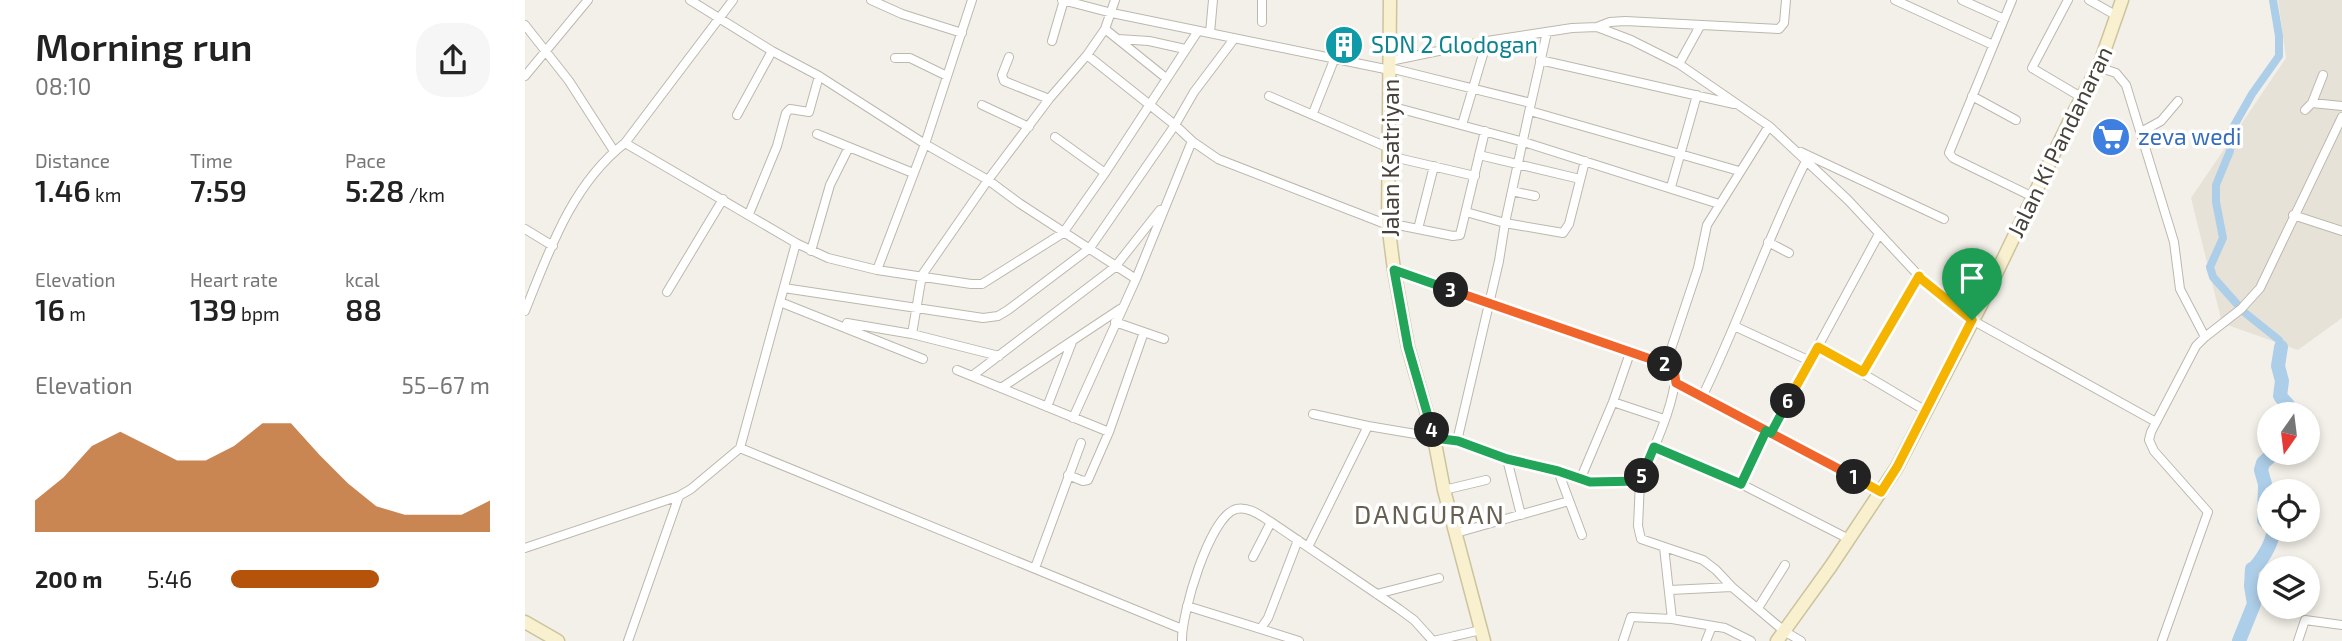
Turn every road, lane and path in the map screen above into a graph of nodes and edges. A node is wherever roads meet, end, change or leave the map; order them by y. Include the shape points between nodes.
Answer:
1 (588, 0) edge
2 (690, 0) edge
3 (733, 0) edge
4 (871, 0) edge
5 (972, 0) edge
6 (1063, 0) edge
7 (1115, 0) edge
8 (1213, 0) edge
9 (1262, 0) edge
10 (1390, 0) edge
11 (1786, 0) edge
12 (1895, 0) edge
13 (1962, 0) edge
14 (2012, 0) edge
15 (2068, 0) edge
16 (2089, 0) edge
17 (2122, 0) edge
18 (1112, 13) junction
19 (2117, 16) junction
20 (720, 19) junction
21 (2004, 19) junction
22 (1262, 22) dead end
23 (525, 25) edge
24 (1700, 26) junction
25 (1597, 27) junction
26 (1105, 29) junction
27 (1198, 31) junction
28 (1547, 32) junction
29 (962, 33) junction
30 (1210, 33) junction
31 (1118, 39) junction
32 (1234, 39) junction
33 (1052, 41) dead end
34 (1487, 41) junction
35 (1993, 45) junction
36 (1185, 49) junction
37 (772, 51) junction
38 (546, 52) junction
39 (1087, 55) junction
40 (1009, 57) dead end
41 (895, 58) dead end
42 (1334, 60) junction
43 (1541, 60) junction
44 (1679, 64) junction
45 (1390, 66) junction
46 (2098, 67) junction
47 (2323, 75) dead end
48 (525, 76) edge
49 (819, 76) junction
50 (947, 76) junction
51 (1166, 78) junction
52 (1473, 88) junction
53 (1697, 95) junction
54 (1269, 96) dead end
55 (1972, 96) junction
56 (2081, 97) junction
57 (1049, 99) junction
58 (2178, 101) dead end
59 (982, 105) dead end
60 (1150, 105) junction
61 (1736, 105) junction
62 (1390, 106) junction
63 (2342, 106) edge
64 (1531, 107) junction
65 (1314, 113) junction
66 (737, 115) dead end
67 (2342, 117) edge
68 (2016, 120) dead end
69 (1175, 125) junction
70 (1462, 125) junction
71 (1769, 126) junction
72 (1029, 127) junction
73 (1485, 131) junction
74 (2141, 132) junction
75 (817, 134) dead end
76 (1055, 137) dead end
77 (1192, 141) junction
78 (1524, 142) junction
79 (625, 143) junction
80 (925, 144) junction
81 (849, 147) junction
82 (1793, 148) junction
83 (614, 151) junction
84 (1389, 152) junction
85 (1682, 154) junction
86 (1479, 155) junction
87 (1585, 161) junction
88 (1806, 161) junction
89 (1518, 163) junction
90 (1434, 166) junction
91 (1739, 171) junction
92 (913, 173) junction
93 (1105, 173) junction
94 (1475, 176) junction
95 (1580, 179) junction
96 (988, 180) junction
97 (1671, 187) junction
98 (1512, 191) junction
99 (1535, 196) dead end
100 (2033, 197) junction
101 (723, 199) junction
102 (1165, 204) junction
103 (1719, 204) junction
104 (1466, 212) junction
105 (749, 214) junction
106 (2293, 215) junction
107 (1944, 219) dead end
108 (1505, 223) junction
109 (1388, 224) junction
110 (525, 229) edge
111 (1418, 229) junction
112 (2342, 231) edge
113 (1063, 233) junction
114 (1879, 234) junction
115 (1768, 242) junction
116 (796, 243) junction
117 (553, 246) junction
118 (1090, 248) junction
119 (811, 251) junction
120 (1789, 253) dead end
121 (1115, 267) junction
122 (877, 270) junction
123 (1394, 270) junction
124 (922, 275) junction
125 (1919, 276) junction
126 (1136, 279) junction
127 (784, 288) junction
128 (667, 292) dead end
129 (780, 302) junction
130 (1490, 303) junction
131 (1122, 308) junction
132 (917, 309) junction
133 (525, 311) edge
134 (1972, 320) junction
135 (1115, 322) junction
136 (847, 323) dead end
137 (1734, 326) junction
138 (1144, 332) junction
139 (912, 334) junction
140 (2205, 337) junction
141 (1164, 339) dead end
142 (1072, 342) junction
143 (1818, 347) junction
144 (1630, 353) junction
145 (999, 356) junction
146 (923, 359) dead end
147 (1810, 361) junction
148 (1666, 364) junction
149 (957, 370) dead end
150 (1863, 372) junction
151 (972, 376) junction
152 (1676, 383) junction
153 (1001, 388) junction
154 (1702, 397) junction
155 (1613, 402) junction
156 (1048, 407) junction
157 (1926, 411) junction
158 (1313, 414) dead end
159 (1073, 418) junction
160 (1664, 419) junction
161 (2155, 422) junction
162 (1368, 426) junction
163 (1109, 432) junction
164 (1768, 432) junction
165 (1434, 438) junction
166 (1458, 441) junction
167 (1081, 443) dead end
168 (1654, 447) junction
169 (740, 448) junction
170 (1507, 459) junction
171 (1558, 471) junction
172 (1068, 475) junction
173 (1486, 480) dead end
174 (1580, 480) junction
175 (1640, 481) junction
176 (1741, 484) junction
177 (1444, 489) junction
178 (1881, 492) junction
179 (679, 496) junction
180 (1569, 501) junction
181 (1521, 515) junction
182 (1271, 522) junction
183 (1456, 533) junction
184 (1582, 535) dead end
185 (1849, 539) junction
186 (1298, 540) junction
187 (1308, 547) junction
188 (1664, 547) junction
189 (525, 548) edge
190 (1253, 557) dead end
191 (1785, 565) dead end
192 (1035, 568) junction
193 (1439, 578) dead end
194 (1732, 587) junction
195 (1670, 590) junction
196 (1377, 594) junction
197 (1187, 606) junction
198 (1758, 608) junction
199 (1672, 619) junction
200 (525, 622) edge
201 (2342, 625) edge
202 (1713, 626) junction
203 (1261, 628) junction
204 (1182, 629) junction
205 (1483, 636) edge
206 (1780, 636) edge
207 (1294, 640) edge
208 (558, 641) edge
209 (628, 641) edge
210 (1182, 641) edge
211 (1433, 641) edge
212 (1623, 641) edge
213 (1706, 641) edge
214 (1751, 641) edge
215 (1801, 641) edge
216 (2162, 641) edge
217 (2298, 641) edge

1 - 38 street
2 - 20 street
3 - 20 street
4 - 29 street
5 - 29 street
6 - 18 street
6 - 33 street
7 - 18 street
8 - 30 street
9 - 22 street
10 - 45 main road, Jalan Ksatriyan
11 - 24 street via 1781,29
12 - 35 street
13 - 21 street
14 - 21 street
15 - 56 street via 2032,68
16 - 19 street
17 - 19 main road, Jalan Ki Pandanaran
18 - 26 street
18 - 27 street
19 - 46 main road, Jalan Ki Pandanaran
20 - 37 street
20 - 79 street
21 - 35 street
23 - 38 street
24 - 25 street via 1613,22
24 - 44 street
25 - 28 street
25 - 44 street
26 - 31 street
26 - 39 street
27 - 30 street
27 - 36 street
28 - 34 street
28 - 43 street
29 - 50 street
30 - 32 street
31 - 36 street
31 - 51 street
32 - 42 street
32 - 69 street
34 - 45 street
34 - 52 street
35 - 55 street
36 - 51 street
37 - 49 street
37 - 66 street
38 - 48 street
38 - 83 street
39 - 57 street
39 - 60 street
40 - 57 street via 1004,81
41 - 50 street via 910,58
42 - 45 street
42 - 65 street
43 - 53 street
43 - 64 street
44 - 61 street
45 - 52 street
45 - 62 main road, Jalan Ksatriyan
46 - 56 main road, Jalan Ki Pandanaran
46 - 74 street via 2124,81
47 - 63 street via 2308,106
49 - 80 street
49 - 105 street via 809,112 790,109 786,113
50 - 80 street
51 - 60 street
52 - 64 street
52 - 70 street
53 - 61 street
53 - 85 street
54 - 65 street
55 - 68 street
55 - 100 street via 1950,156
56 - 100 main road, Jalan Ki Pandanaran
57 - 72 street
58 - 74 street via 2161,121
59 - 72 street
60 - 69 street
60 - 93 street
61 - 71 street
62 - 70 street
62 - 84 main road, Jalan Ksatriyan
64 - 78 street
64 - 85 street
65 - 84 street
67 - 106 street
69 - 77 street
69 - 118 street
70 - 73 street
71 - 82 street
71 - 91 street
72 - 96 street
73 - 78 street
73 - 86 street
74 - 140 street via 2174,242 2180,289
75 - 81 street
76 - 93 street
77 - 102 street
77 - 109 street via 1226,163
78 - 87 street
78 - 89 street
79 - 83 street
79 - 101 street
80 - 92 street
80 - 96 street
81 - 92 street
81 - 119 street via 830,185
82 - 88 street
82 - 107 street
83 - 117 street via 571,206
84 - 90 street
84 - 109 main road, Jalan Ksatriyan
85 - 91 street
85 - 97 street
86 - 89 street
86 - 94 street
87 - 95 street
87 - 97 street
88 - 114 street
88 - 115 street
89 - 95 street
89 - 98 street
90 - 94 street
90 - 111 street
91 - 103 street
92 - 122 street
93 - 113 street
94 - 104 street
95 - 108 street via 1565,232
96 - 113 street
96 - 124 street
97 - 103 street
98 - 99 street
98 - 108 street
100 - 134 main road, Jalan Ki Pandanaran
101 - 105 street
101 - 128 street
102 - 121 street
102 - 126 street
103 - 148 street via 1705,229 1698,268
104 - 108 street
104 - 111 street via 1459,236
105 - 116 street
106 - 112 street
106 - 140 street via 2260,288
108 - 130 street
109 - 111 street
109 - 123 main road, Jalan Ksatriyan
110 - 117 street
113 - 118 street
113 - 124 street via 982,284
114 - 125 street
114 - 143 street
115 - 120 street
115 - 137 street
116 - 119 street
116 - 127 street
117 - 133 street
118 - 121 street
118 - 132 street via 998,316
119 - 122 street
121 - 126 street
121 - 145 street
122 - 124 street
123 - 130 street
123 - 165 main road, Jalan Ksatriyan via 1408,347
124 - 132 street
125 - 134 street
125 - 150 street
126 - 131 street
127 - 129 street
127 - 132 street
129 - 146 street
129 - 169 street
130 - 144 street
130 - 166 street
131 - 135 street
131 - 142 street
132 - 139 street
134 - 157 main road, Jalan Ki Pandanaran
134 - 161 street
135 - 138 street
135 - 159 street
136 - 139 street
137 - 147 street
137 - 154 street
138 - 141 street
138 - 163 street
139 - 145 street
140 - 161 street
142 - 153 street
142 - 156 street
143 - 147 street
143 - 150 street
144 - 148 street
144 - 155 street
145 - 151 street
147 - 164 street
148 - 152 street via 1674,369
149 - 151 street
150 - 157 street
151 - 153 street
152 - 154 street
152 - 160 street
153 - 156 street
154 - 164 street
155 - 160 street
155 - 174 street
156 - 159 street
157 - 178 main road, Jalan Ki Pandanaran
158 - 162 street
159 - 163 street
160 - 168 street
161 - 216 street via 2149,438 2154,451 2208,512
162 - 165 street
162 - 187 street
163 - 172 street via 1088,480
164 - 176 street
164 - 178 street
165 - 166 street
165 - 177 main road, Jalan Ksatriyan
166 - 170 street
167 - 172 street
168 - 175 street
168 - 176 street
169 - 179 street
169 - 192 street
170 - 171 street
170 - 181 street
171 - 174 street
171 - 180 street
172 - 192 street
173 - 177 street
174 - 175 street
175 - 188 street via 1639,534 1643,541
176 - 185 street
177 - 183 main road, Jalan Ksatriyan
178 - 185 main road, Jalan Ki Pandanaran
179 - 189 street
179 - 209 street
180 - 181 street
180 - 184 street
181 - 183 street
182 - 186 street
182 - 190 street
182 - 197 street via 1245,509 1228,514 1211,537
183 - 205 main road, Jalan Ksatriyan
185 - 206 main road, Jalan Ki Pandanaran
186 - 187 street
186 - 203 street
187 - 196 street
188 - 194 street via 1703,560
188 - 195 street
191 - 198 street
192 - 204 street
193 - 196 street
194 - 195 street
194 - 198 street
195 - 199 street
196 - 211 street via 1414,620
197 - 203 street
197 - 204 street
198 - 206 street
199 - 202 street
199 - 212 street via 1631,617
200 - 208 main road
201 - 217 street via 2305,620
202 - 213 street
202 - 214 street
203 - 207 street
204 - 210 street
205 - 211 street
206 - 215 street

